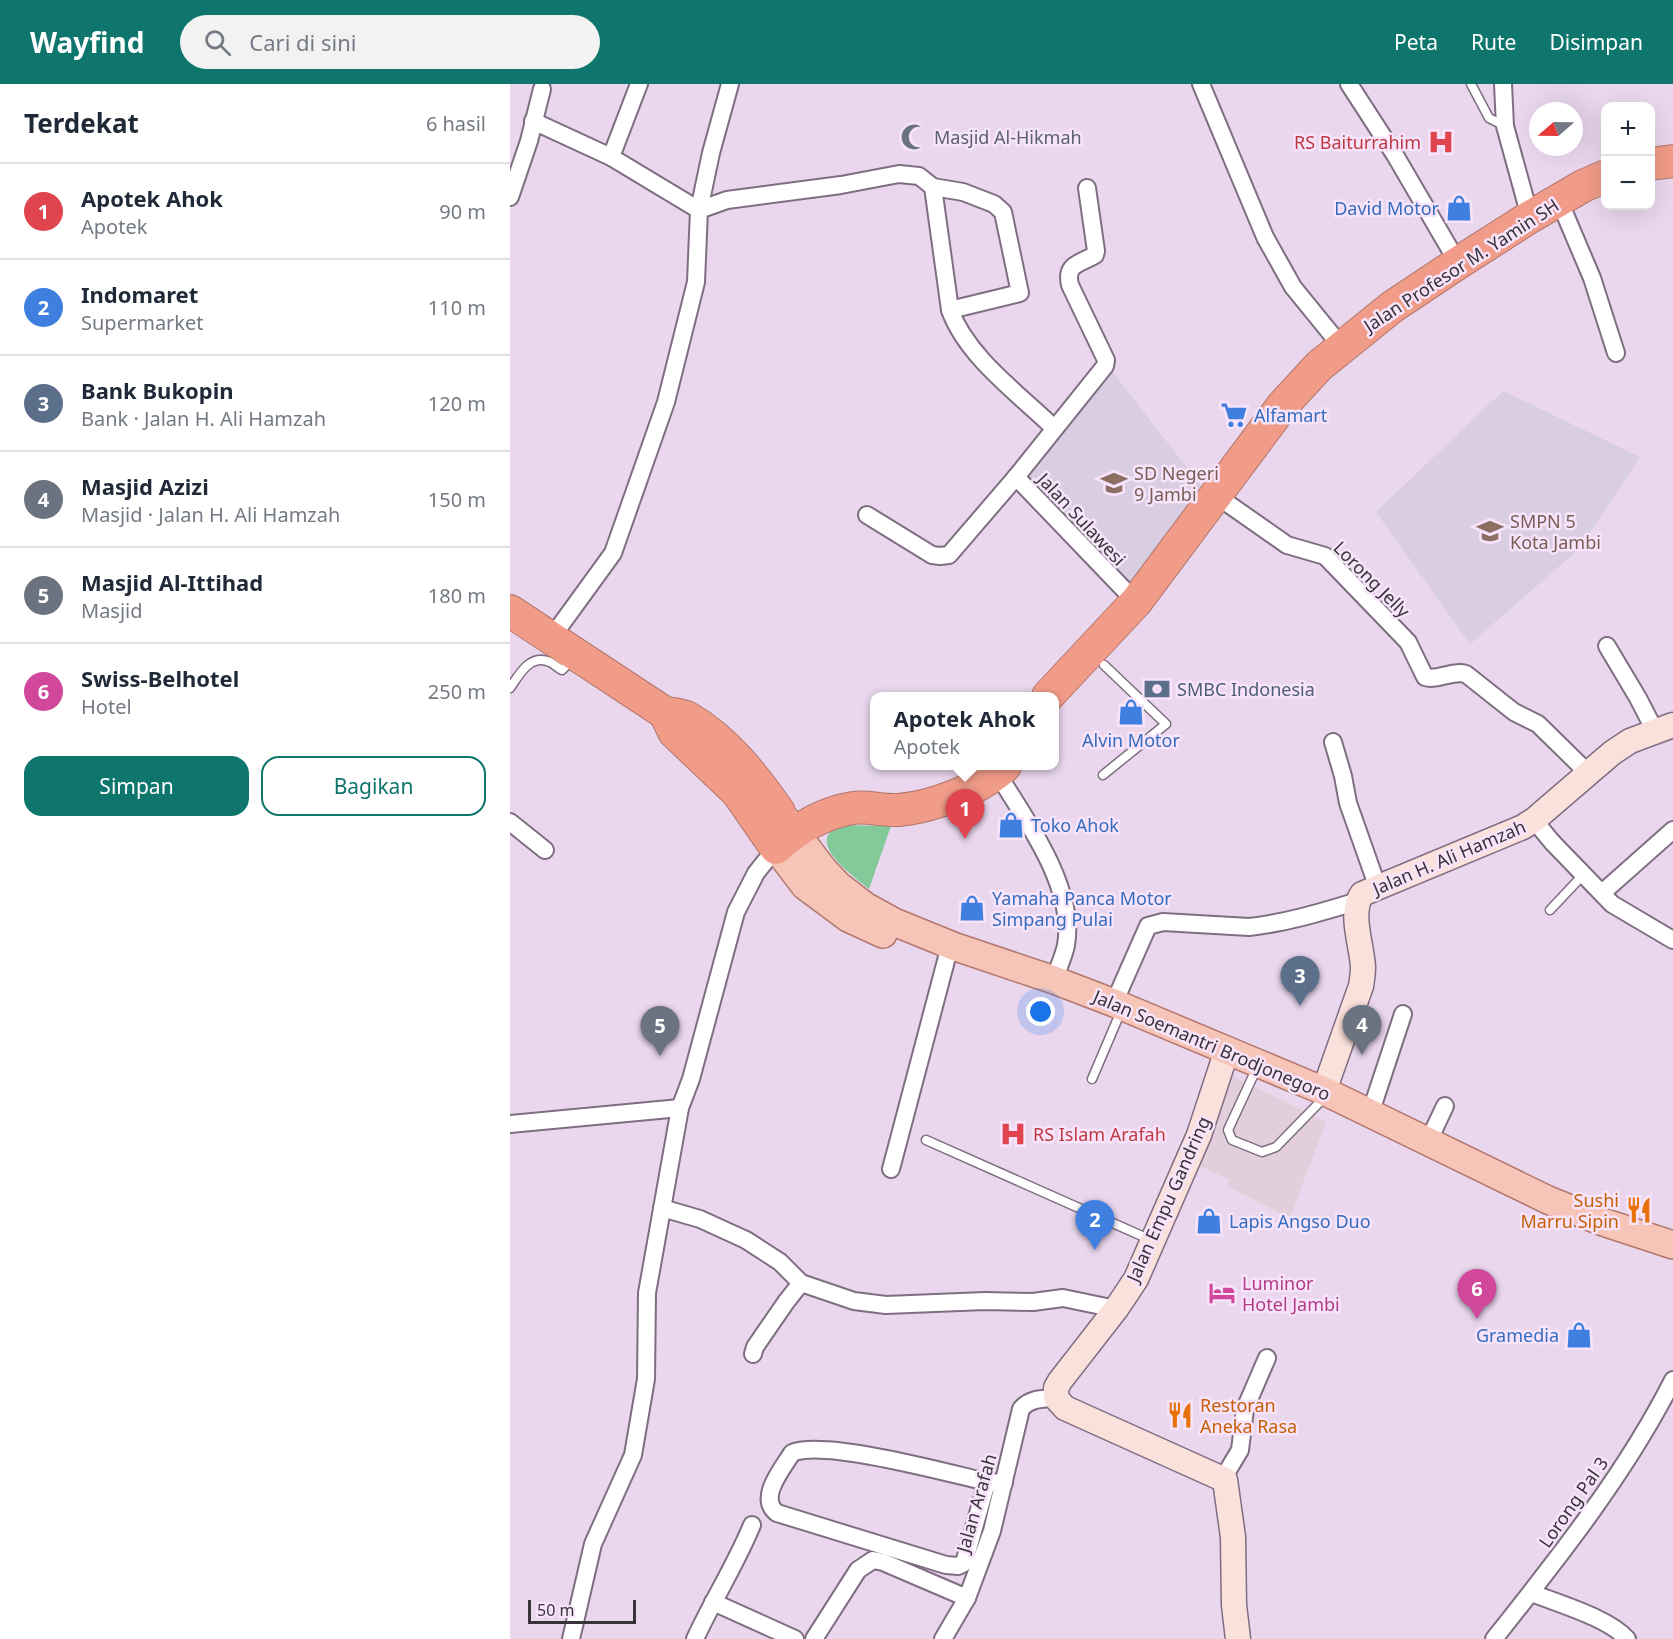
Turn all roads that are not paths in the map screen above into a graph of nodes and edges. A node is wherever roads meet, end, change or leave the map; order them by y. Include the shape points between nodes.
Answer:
1 (639, 84) edge
2 (730, 84) edge
3 (1201, 84) edge
4 (1349, 84) edge
5 (1471, 84) edge
6 (1503, 84) edge
7 (542, 89) dead end
8 (533, 121) junction
9 (1505, 126) junction
10 (611, 157) junction
11 (1673, 161) edge
12 (1655, 163) edge
13 (1673, 176) edge
14 (1601, 178) edge
15 (1655, 178) edge
16 (933, 187) junction
17 (1087, 188) dead end
18 (1601, 194) edge
19 (510, 197) edge
20 (699, 210) junction
21 (1564, 212) junction
22 (1530, 217) junction
23 (1458, 263) junction
24 (950, 310) junction
25 (1616, 353) dead end
26 (1331, 363) junction
27 (1054, 428) junction
28 (1016, 477) junction
29 (1227, 504) junction
30 (867, 514) dead end
31 (1136, 602) junction
32 (510, 611) edge
33 (564, 646) junction
34 (1607, 646) dead end
35 (1104, 665) junction
36 (510, 688) edge
37 (1052, 692) edge
38 (1059, 711) edge
39 (1664, 728) edge
40 (1332, 742) dead end
41 (989, 770) edge
42 (993, 770) edge
43 (1588, 773) junction
44 (1103, 775) dead end
45 (1534, 820) junction
46 (510, 822) edge
47 (778, 830) junction
48 (1673, 830) edge
49 (545, 849) dead end
50 (1583, 875) junction
51 (1378, 888) junction
52 (1602, 893) junction
53 (1358, 901) junction
54 (1550, 910) dead end
55 (1673, 940) edge
56 (947, 957) junction
57 (1054, 980) junction
58 (1116, 1011) junction
59 (1403, 1014) dead end
60 (1226, 1057) junction
61 (1253, 1076) junction
62 (1092, 1079) dead end
63 (1321, 1097) junction
64 (1445, 1106) dead end
65 (680, 1108) junction
66 (1370, 1114) junction
67 (510, 1124) edge
68 (926, 1140) dead end
69 (1428, 1142) junction
70 (891, 1169) dead end
71 (662, 1208) junction
72 (1154, 1241) junction
73 (1673, 1245) edge
74 (1673, 1259) edge
75 (801, 1283) junction
76 (1116, 1309) junction
77 (753, 1354) dead end
78 (1267, 1358) dead end
79 (1673, 1380) edge
80 (1056, 1398) junction
81 (1225, 1480) junction
82 (987, 1482) junction
83 (1004, 1483) junction
84 (752, 1525) dead end
85 (1532, 1593) junction
86 (967, 1598) junction
87 (713, 1602) junction
88 (571, 1639) edge
89 (695, 1639) edge
90 (795, 1639) edge
91 (814, 1639) edge
92 (943, 1639) edge
93 (1238, 1639) edge
94 (1494, 1639) edge
95 (1627, 1639) edge

1 - 10 street
2 - 20 street
3 - 26 street via 1265,237
4 - 23 street
5 - 9 lane via 1489,118
6 - 9 street
7 - 8 street
8 - 10 street
8 - 19 street
9 - 22 street
10 - 20 street
11 - 12 highway
13 - 15 highway
14 - 22 highway, Jalan Profesor M. Yamin SH
16 - 20 street via 919,176 899,174 727,200
16 - 24 street
16 - 24 street via 963,192 999,206 1020,293
17 - 27 street, Jalan Sulawesi via 1096,251 1070,268 1068,275 1106,360
18 - 21 highway, Jalan Profesor M. Yamin SH
20 - 33 street via 696,282 666,402 613,553
21 - 25 street via 1592,278
21 - 26 highway, Jalan Profesor M. Yamin SH
22 - 23 highway, Jalan Profesor M. Yamin SH
23 - 26 highway, Jalan Profesor M. Yamin SH via 1392,307
24 - 27 street via 965,341
26 - 29 highway, Jalan Profesor M. Yamin SH via 1296,417
26 - 31 highway, Jalan Profesor M. Yamin SH via 1283,405
27 - 28 street, Jalan Sulawesi
28 - 30 street via 949,555 932,555
28 - 31 street, Jalan Sulawesi
29 - 35 highway, Jalan Profesor M. Yamin SH via 1148,613
29 - 43 street, Lorong Jelly via 1287,545 1325,556 1408,642 1427,679 1458,672 1466,674 1514,712 1538,723
31 - 37 highway, Jalan Profesor M. Yamin SH
32 - 33 highway
33 - 36 lane via 562,670 551,662 535,660
33 - 47 highway via 665,713 686,717 723,745 755,777
34 - 39 street via 1638,698
35 - 38 highway, Jalan Profesor M. Yamin SH
35 - 44 lane via 1166,724
39 - 43 street, Jalan H. Ali Hamzah via 1630,741
40 - 51 street via 1348,803
41 - 47 highway via 963,791 932,803 898,810 854,808
42 - 57 street via 1046,858 1067,907 1066,946
43 - 45 street, Jalan H. Ali Hamzah
45 - 50 street
45 - 51 street, Jalan H. Ali Hamzah
46 - 49 street
47 - 56 main road, Jalan Soemantri Brodjonegoro via 805,886 848,918
47 - 57 main road, Jalan Soemantri Brodjonegoro via 839,886 894,922
47 - 65 street via 736,912
48 - 52 street
50 - 52 street
50 - 54 lane
51 - 53 street, Jalan H. Ali Hamzah via 1362,894
52 - 55 street via 1623,912
53 - 58 street via 1262,926 1163,922 1148,926
53 - 63 street, Jalan H. Ali Hamzah via 1361,986
56 - 58 main road, Jalan Soemantri Brodjonegoro
56 - 70 street
57 - 58 main road, Jalan Soemantri Brodjonegoro
58 - 60 main road, Jalan Soemantri Brodjonegoro
58 - 62 lane
59 - 66 street
60 - 61 main road, Jalan Soemantri Brodjonegoro
60 - 63 main road, Jalan Soemantri Brodjonegoro
60 - 72 street, Jalan Empu Gandring via 1199,1135
61 - 63 main road, Jalan Soemantri Brodjonegoro
61 - 63 lane via 1228,1130 1232,1140 1262,1152 1276,1147
63 - 66 main road, Jalan Soemantri Brodjonegoro
63 - 74 main road via 1474,1180
64 - 69 street
65 - 67 street
65 - 71 street
66 - 69 main road, Jalan Soemantri Brodjonegoro
68 - 72 lane
69 - 73 main road, Jalan Soemantri Brodjonegoro via 1548,1200
71 - 75 street via 700,1219 746,1240 780,1262
71 - 88 street via 646,1293 646,1379 633,1455 593,1544
72 - 76 street, Jalan Empu Gandring
75 - 76 street via 854,1301 886,1305 1062,1298
75 - 77 street
76 - 80 street, Jalan Empu Gandring via 1060,1381
78 - 81 street via 1245,1408 1240,1450
79 - 85 street, Lorong Pal 3 via 1620,1470
80 - 81 street via 1065,1408
80 - 83 street, Jalan Arafah via 1033,1400 1021,1409
81 - 93 street via 1233,1538
82 - 82 street via 847,1452 804,1449 792,1453 770,1490 770,1506 777,1513 958,1566 964,1563
82 - 83 street
83 - 86 street, Jalan Arafah via 992,1531
84 - 87 street
85 - 94 street, Lorong Pal 3
85 - 95 street via 1608,1624
86 - 91 street via 873,1560 858,1570
86 - 92 street, Jalan Arafah
87 - 89 street
87 - 90 street

